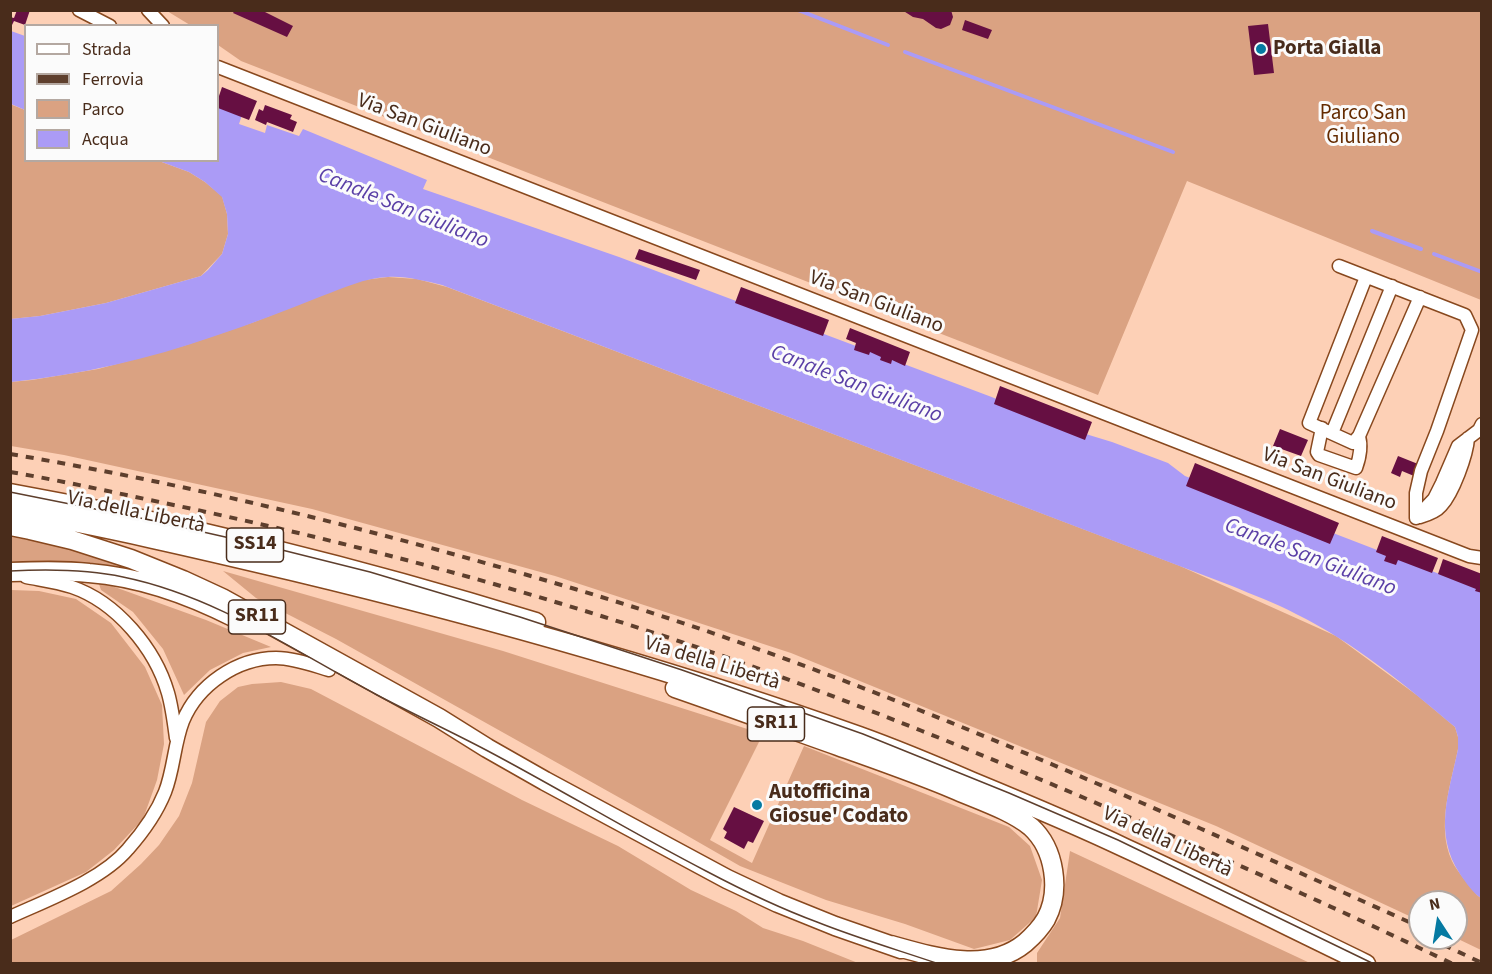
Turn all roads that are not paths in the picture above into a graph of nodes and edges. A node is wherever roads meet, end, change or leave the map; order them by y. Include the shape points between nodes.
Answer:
1 (79, 10) edge
2 (148, 10) edge
3 (106, 24) edge
4 (161, 24) edge
5 (219, 62) edge
6 (219, 67) edge
7 (258, 82) junction
8 (1339, 266) dead end
9 (1366, 277) junction
10 (1392, 286) junction
11 (1420, 297) junction
12 (1482, 423) edge
13 (1327, 431) junction
14 (1359, 436) junction
15 (10, 493) edge
16 (10, 510) edge
17 (10, 526) edge
18 (1477, 558) edge
19 (252, 561) junction
20 (10, 573) edge
21 (329, 670) junction
22 (784, 709) junction
23 (177, 745) junction
24 (487, 748) junction
25 (10, 917) edge
26 (891, 945) junction
27 (945, 963) edge
28 (1365, 963) edge

1 - 3 street
2 - 4 street
5 - 7 street, Via San Giuliano
6 - 7 street, Via San Giuliano
7 - 18 street, Via San Giuliano
8 - 9 street
9 - 10 street
9 - 13 street via 1309,423
10 - 11 street
10 - 13 street
11 - 12 street via 1465,315 1472,330 1421,471 1416,518 1441,507 1454,484 1468,438
11 - 14 street
13 - 14 street via 1353,443
13 - 14 street via 1319,455 1356,468 1360,458
15 - 22 highway, SS14 via 226,537 392,579 682,670
16 - 19 highway, Via della Libertà / SR11
17 - 24 highway, Via della Libertà / SR11 via 131,559 222,598
19 - 22 highway, Via della Libertà / SR11 via 494,623
19 - 26 highway, SR11 via 570,652 647,678 928,778 1007,812 1039,837 1054,873 1053,898 1046,920 1018,950 994,960 970,963
20 - 21 highway via 92,573 166,590 225,613
20 - 23 street via 71,587 91,596 130,627 147,646 168,692
21 - 23 street via 276,658 237,665 210,684 190,707
21 - 24 highway
22 - 28 highway, Via della Libertà / SR11 via 1123,846
23 - 25 street via 165,791 148,823 126,851 91,878
24 - 26 highway, Via della Libertà / SR11 via 727,879 777,903
26 - 27 highway, Via della Libertà / SR11

